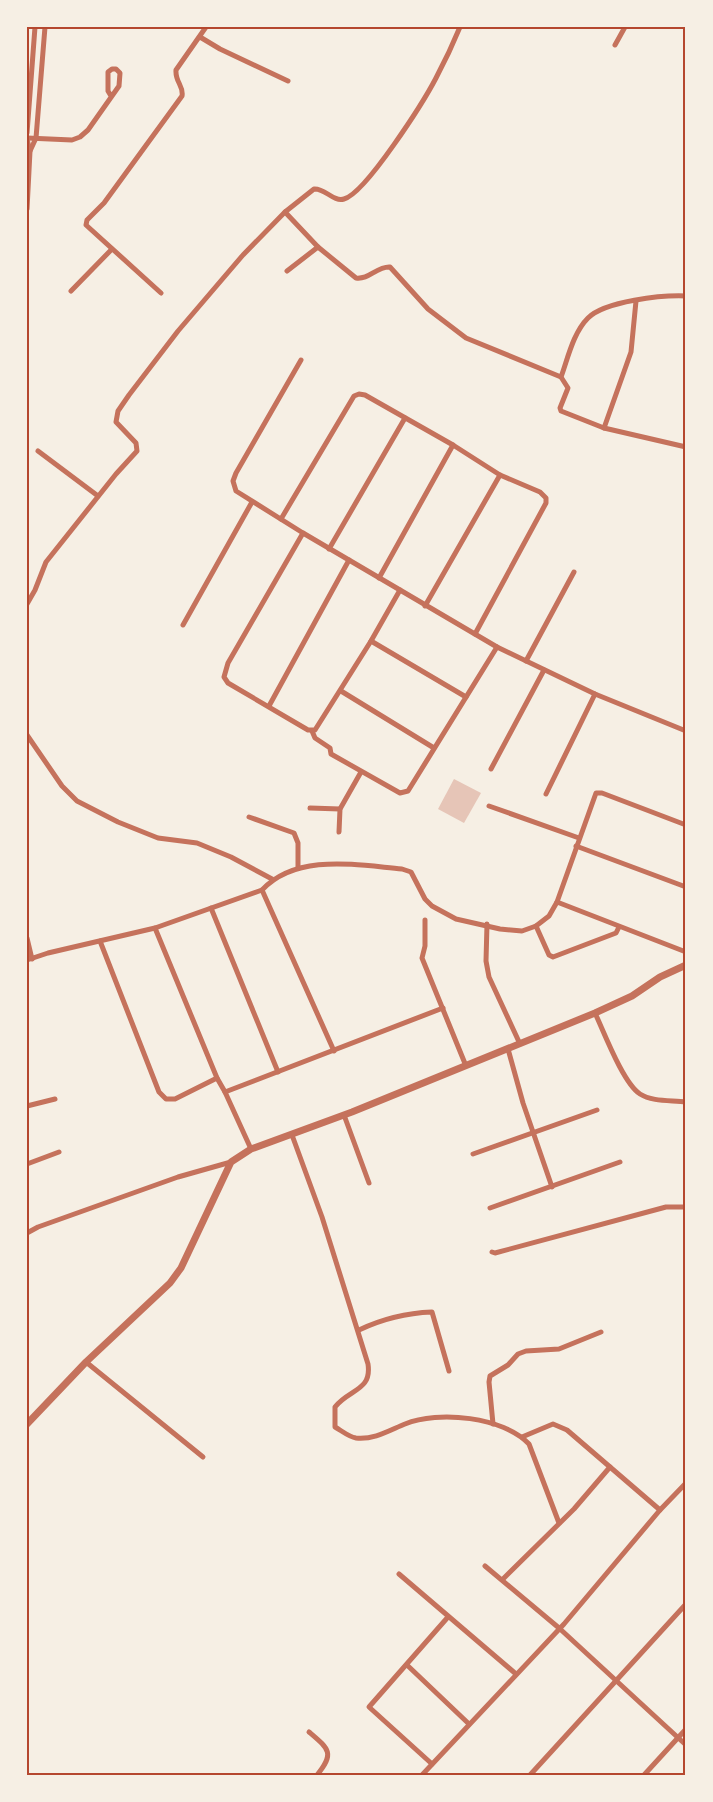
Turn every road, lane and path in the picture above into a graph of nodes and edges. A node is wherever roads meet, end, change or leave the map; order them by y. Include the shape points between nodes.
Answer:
1 (35, 27) edge
2 (45, 27) edge
3 (206, 27) edge
4 (460, 27) edge
5 (625, 27) edge
6 (200, 37) junction
7 (615, 45) dead end
8 (288, 81) dead end
9 (111, 96) junction
10 (27, 133) edge
11 (36, 138) junction
12 (27, 139) edge
13 (30, 151) junction
14 (27, 195) edge
15 (27, 209) edge
16 (285, 212) junction
17 (318, 248) junction
18 (112, 249) junction
19 (287, 271) dead end
20 (71, 291) dead end
21 (161, 292) dead end
22 (686, 296) edge
23 (636, 301) junction
24 (301, 360) dead end
25 (561, 377) junction
26 (405, 418) junction
27 (604, 428) junction
28 (453, 445) junction
29 (686, 447) edge
30 (38, 451) dead end
31 (500, 475) junction
32 (98, 496) junction
33 (252, 502) junction
34 (281, 519) junction
35 (303, 533) junction
36 (329, 549) junction
37 (350, 560) junction
38 (574, 572) dead end
39 (379, 578) junction
40 (400, 590) junction
41 (27, 604) edge
42 (425, 606) junction
43 (183, 625) dead end
44 (475, 634) junction
45 (371, 641) junction
46 (497, 647) junction
47 (526, 661) junction
48 (543, 670) junction
49 (341, 691) junction
50 (595, 694) junction
51 (466, 697) junction
52 (269, 706) junction
53 (312, 731) junction
54 (686, 731) edge
55 (27, 735) edge
56 (434, 748) junction
57 (491, 769) dead end
58 (361, 772) junction
59 (546, 794) dead end
60 (489, 806) dead end
61 (310, 808) dead end
62 (340, 809) junction
63 (249, 817) dead end
64 (686, 825) edge
65 (339, 832) dead end
66 (579, 838) junction
67 (576, 846) junction
68 (298, 868) junction
69 (272, 879) junction
70 (686, 887) edge
71 (262, 890) junction
72 (557, 903) junction
73 (211, 909) junction
74 (425, 920) dead end
75 (487, 924) junction
76 (536, 926) junction
77 (620, 927) junction
78 (155, 928) junction
79 (27, 938) edge
80 (100, 941) junction
81 (686, 952) edge
82 (30, 960) edge
83 (686, 966) edge
84 (443, 1008) junction
85 (595, 1013) junction
86 (520, 1044) junction
87 (508, 1049) junction
88 (334, 1050) junction
89 (466, 1066) junction
90 (278, 1072) junction
91 (217, 1078) junction
92 (225, 1092) junction
93 (55, 1099) dead end
94 (686, 1102) edge
95 (27, 1106) edge
96 (597, 1110) dead end
97 (344, 1115) junction
98 (533, 1132) junction
99 (292, 1135) junction
100 (250, 1149) junction
101 (59, 1152) dead end
102 (473, 1154) dead end
103 (231, 1162) junction
104 (620, 1162) dead end
105 (27, 1164) edge
106 (369, 1183) dead end
107 (552, 1187) junction
108 (686, 1207) edge
109 (490, 1209) dead end
110 (27, 1233) edge
111 (492, 1252) dead end
112 (359, 1330) junction
113 (601, 1332) dead end
114 (86, 1362) junction
115 (449, 1371) dead end
116 (27, 1424) edge
117 (493, 1424) junction
118 (522, 1437) junction
119 (203, 1457) dead end
120 (610, 1467) junction
121 (686, 1483) edge
122 (660, 1510) junction
123 (559, 1523) junction
124 (485, 1566) dead end
125 (399, 1574) dead end
126 (503, 1579) junction
127 (686, 1604) edge
128 (448, 1617) junction
129 (560, 1629) junction
130 (407, 1665) junction
131 (516, 1674) junction
132 (616, 1682) junction
133 (469, 1724) junction
134 (686, 1729) edge
135 (309, 1732) dead end
136 (678, 1737) junction
137 (686, 1745) edge
138 (432, 1764) junction
139 (317, 1775) edge
140 (422, 1775) edge
141 (530, 1775) edge
142 (644, 1775) edge

1 - 10 street
2 - 11 street
3 - 6 street
4 - 16 street via 436,80 358,190 338,199 314,189
5 - 7 street
6 - 8 street
6 - 18 street via 176,70 182,96 104,203 87,220 88,228
9 - 9 street via 120,81 116,69 108,72
9 - 11 street via 80,137
11 - 12 street
11 - 13 street
12 - 13 street
13 - 14 street
14 - 15 street
16 - 17 street
16 - 32 street via 178,331 117,411 116,422 136,443 137,450
17 - 19 street
17 - 25 street via 359,279 390,267 428,309 466,338
18 - 20 street
18 - 21 street
22 - 23 street
23 - 25 street via 611,305 587,319 576,335
23 - 27 street via 629,359
24 - 33 street via 233,481 236,491
25 - 27 street via 568,388 561,411
26 - 28 street
26 - 34 street via 365,395 354,396
26 - 36 street
27 - 29 street
28 - 31 street
28 - 39 street
30 - 32 street
31 - 42 street
31 - 44 street via 540,492 546,503
32 - 41 street via 46,562
33 - 34 street
33 - 43 street
34 - 35 street
35 - 36 street
35 - 52 street via 225,669 228,683
36 - 37 street
37 - 39 street
37 - 52 street
38 - 47 street
39 - 40 street
40 - 42 street
40 - 45 street
42 - 44 street
44 - 46 street
45 - 49 street
45 - 51 street
46 - 47 street
46 - 51 street
47 - 48 street
48 - 50 street
48 - 57 street
49 - 53 street via 318,728
49 - 56 street
50 - 54 street
50 - 59 street
51 - 56 street
52 - 53 street
53 - 58 street via 315,738 330,748 331,754
55 - 69 street via 77,801 158,838 197,843
56 - 58 street via 408,791 400,793
58 - 62 street
60 - 66 street
61 - 62 street
62 - 65 street
63 - 68 street via 294,833
64 - 66 street via 599,793 594,796
66 - 67 street
67 - 70 street
67 - 72 street
68 - 69 street
68 - 75 street via 319,864 402,869 411,872 432,906 456,919
69 - 71 street
71 - 73 street
71 - 88 street
72 - 76 street
72 - 77 street
73 - 78 street
73 - 90 street
74 - 84 street via 422,958
75 - 76 street via 522,931
75 - 86 street via 489,977
76 - 77 street via 553,957 615,933
77 - 81 street
78 - 80 street
78 - 91 street
79 - 82 street
80 - 82 street via 48,952
80 - 91 street via 159,1092 166,1099 175,1099
83 - 85 street
84 - 88 street
84 - 89 street
85 - 86 street
85 - 94 street via 634,1089 649,1098
86 - 87 street
87 - 89 street
87 - 98 street
88 - 90 street
89 - 97 street
90 - 92 street
91 - 92 street
92 - 100 street
93 - 95 street
96 - 98 street
97 - 99 street
97 - 106 street
98 - 102 street
98 - 107 street
99 - 100 street
99 - 112 street
100 - 103 street
101 - 105 street
103 - 110 street via 178,1177
103 - 114 street via 182,1268
104 - 107 street
107 - 109 street
108 - 111 street via 666,1207
112 - 115 street via 397,1316 432,1312
112 - 117 street via 369,1377 365,1385 334,1407 335,1427 356,1438 448,1416
113 - 117 street via 559,1349 518,1354 490,1376
114 - 116 street
114 - 119 street
117 - 118 street
118 - 120 street via 554,1424 571,1432
118 - 123 street via 529,1444
120 - 122 street
120 - 123 street
121 - 122 street
122 - 129 street
123 - 126 street
124 - 126 street
125 - 128 street
126 - 129 street
127 - 132 street
128 - 130 street
128 - 131 street
129 - 131 street
129 - 132 street
130 - 133 street
130 - 138 street via 369,1707
131 - 133 street
132 - 136 street
132 - 141 street
133 - 138 street
134 - 136 street
135 - 139 street via 328,1752
136 - 137 street
136 - 142 street
138 - 140 street

